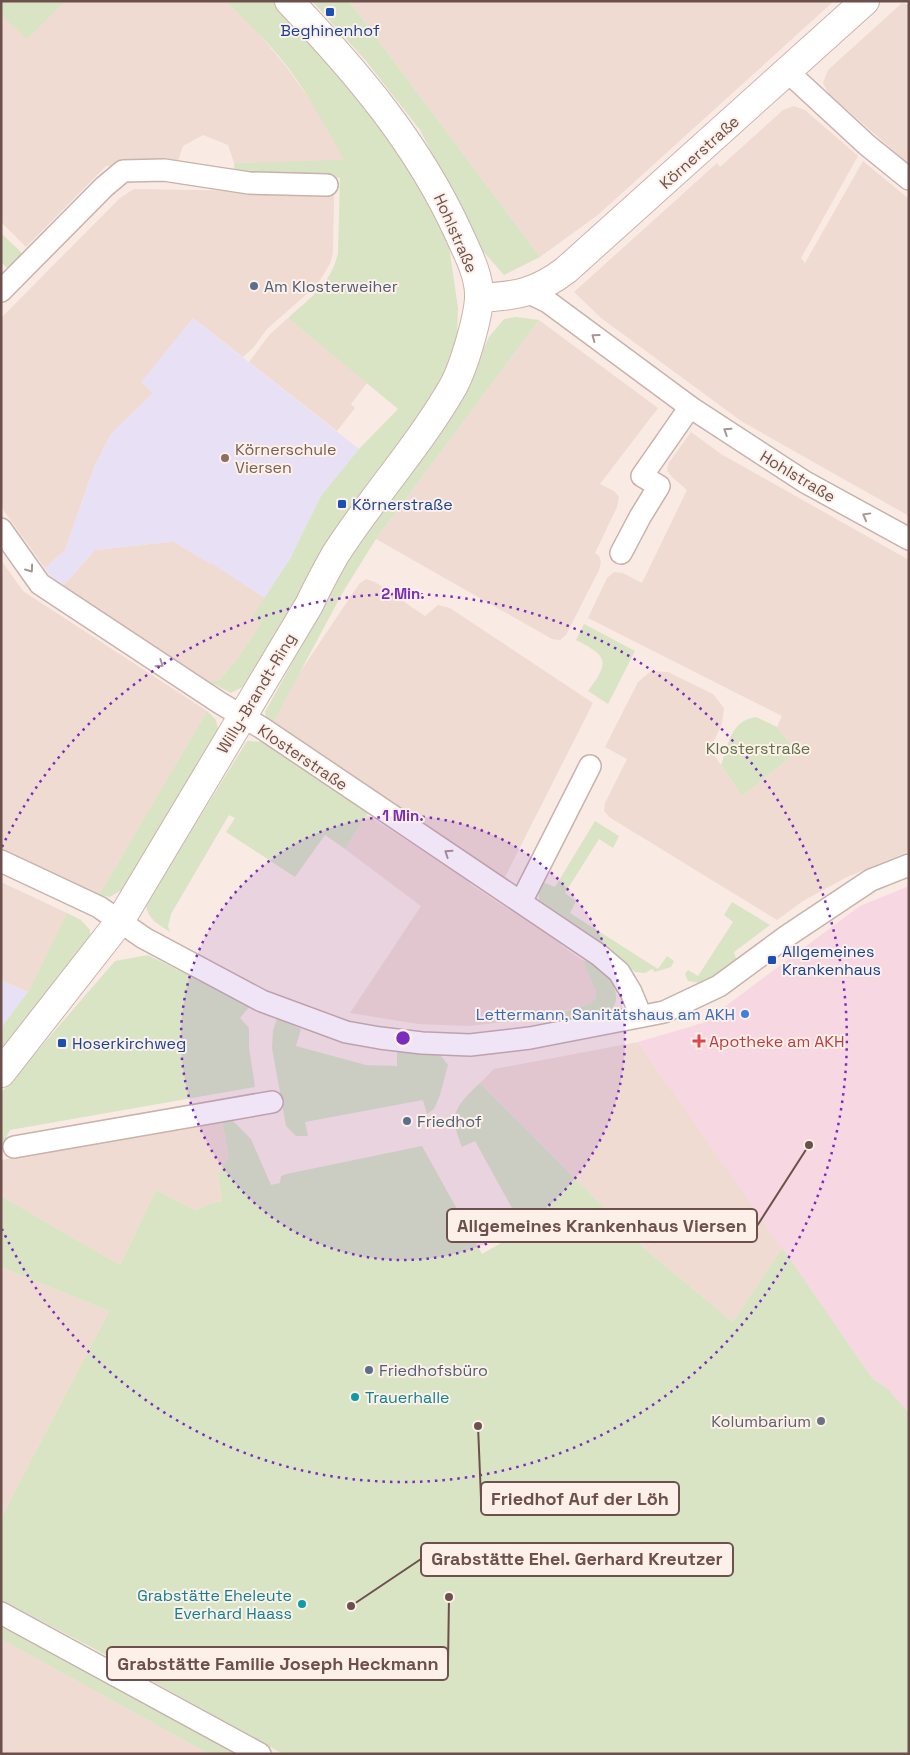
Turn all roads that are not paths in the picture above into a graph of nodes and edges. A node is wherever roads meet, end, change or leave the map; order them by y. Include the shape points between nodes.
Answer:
1 (289, 1) edge
2 (865, 1) edge
3 (788, 72) junction
4 (909, 179) edge
5 (327, 186) dead end
6 (1, 291) edge
7 (527, 292) junction
8 (479, 298) junction
9 (690, 407) junction
10 (1, 529) edge
11 (909, 540) edge
12 (621, 553) dead end
13 (242, 716) junction
14 (590, 766) dead end
15 (1, 861) edge
16 (909, 865) edge
17 (521, 902) junction
18 (120, 921) junction
19 (641, 1016) junction
20 (1, 1073) edge
21 (272, 1102) dead end
22 (14, 1147) dead end
23 (1, 1613) edge
24 (260, 1754) edge

1 - 8 main road, Hohlstraße via 361,80 427,171 474,267
2 - 3 main road, Körnerstraße
3 - 4 street
3 - 7 main road, Körnerstraße via 566,270 549,283
5 - 6 street via 249,183 164,170 123,171
7 - 8 main road
9 -> 7 street, Hohlstraße via 548,302
8 - 13 main road, Willy-Brandt-Ring via 464,361 454,384 335,556
11 -> 9 street, Hohlstraße via 805,482
9 - 12 street via 642,476 660,486
10 -> 13 street, Klosterstraße via 40,584
17 -> 13 street, Klosterstraße
13 - 18 main road, Willy-Brandt-Ring
14 - 17 street
15 - 18 street via 99,907
16 - 19 street via 871,880 719,986 664,1012
17 - 19 street, Klosterstraße via 619,972
18 - 19 street via 144,938 262,1001 346,1032 413,1042 470,1045 530,1038
18 - 20 main road, Willy-Brandt-Ring
21 - 22 street
23 - 24 street

